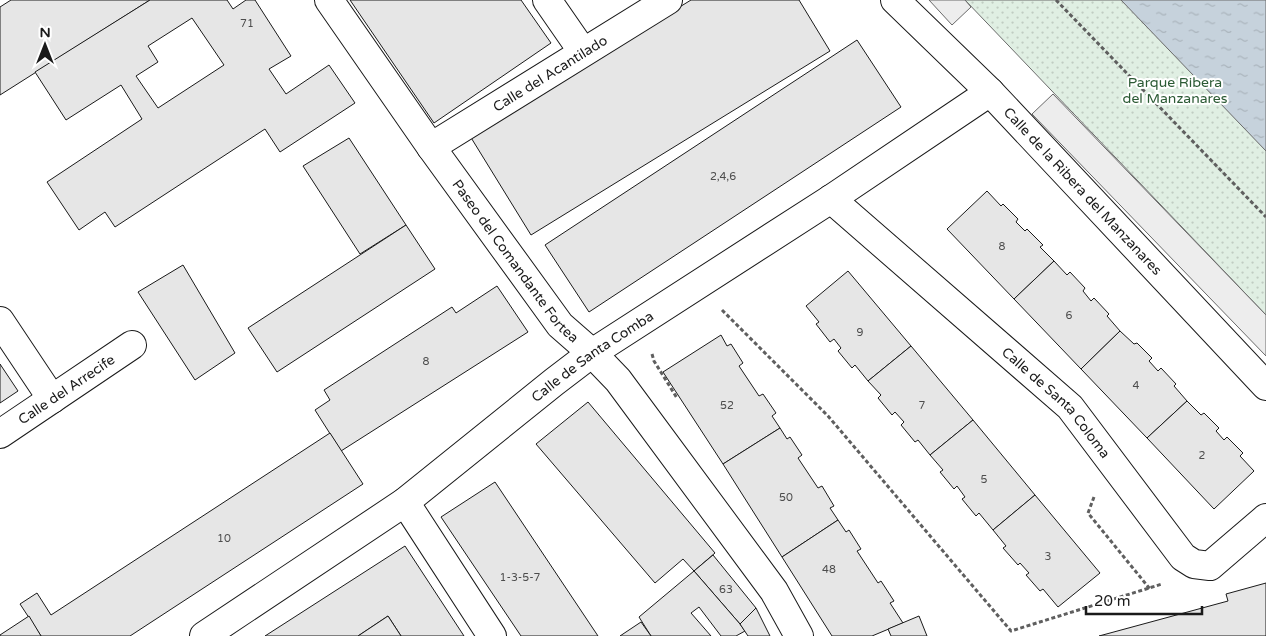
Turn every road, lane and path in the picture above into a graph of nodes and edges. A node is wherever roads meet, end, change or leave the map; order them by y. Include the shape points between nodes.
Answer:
1 (329, 0) edge
2 (547, 0) edge
3 (668, 0) edge
4 (895, 0) edge
5 (1056, 0) edge
6 (583, 52) junction
7 (990, 92) junction
8 (431, 147) junction
9 (831, 200) junction
10 (1266, 217) edge
11 (716, 304) dead end
12 (0, 321) edge
13 (132, 345) dead end
14 (652, 352) dead end
15 (592, 353) junction
16 (1266, 386) edge
17 (52, 399) junction
18 (680, 402) dead end
19 (0, 434) edge
20 (1097, 490) dead end
21 (405, 502) junction
22 (1266, 518) edge
23 (1210, 566) junction
24 (1150, 589) junction
25 (204, 636) edge
26 (492, 636) edge
27 (799, 636) edge

1 - 8 street, Paseo del Comandante Fortea
2 - 6 street
3 - 6 street, Calle del Acantilado
4 - 7 street, Calle de la Ribera del Manzanares
5 - 10 path
6 - 8 street, Calle del Acantilado
7 - 9 street, Calle de Santa Comba
7 - 16 street, Calle de la Ribera del Manzanares
8 - 15 street, Paseo del Comandante Fortea via 560,325
9 - 15 street, Calle de Santa Comba
9 - 23 street, Calle de Santa Coloma via 1070,407 1183,557 1194,564
11 - 24 path via 828,416 1011,631
12 - 17 street
13 - 17 street, Calle del Arrecife
14 - 18 path via 654,361
15 - 21 street, Calle de Santa Comba
15 - 27 street, Paseo del Comandante Fortea via 618,380 774,591
17 - 19 street, Calle del Arrecife
20 - 24 path via 1088,513
21 - 25 street, Calle de Santa Comba
21 - 26 street
22 - 23 street
23 - 24 path

